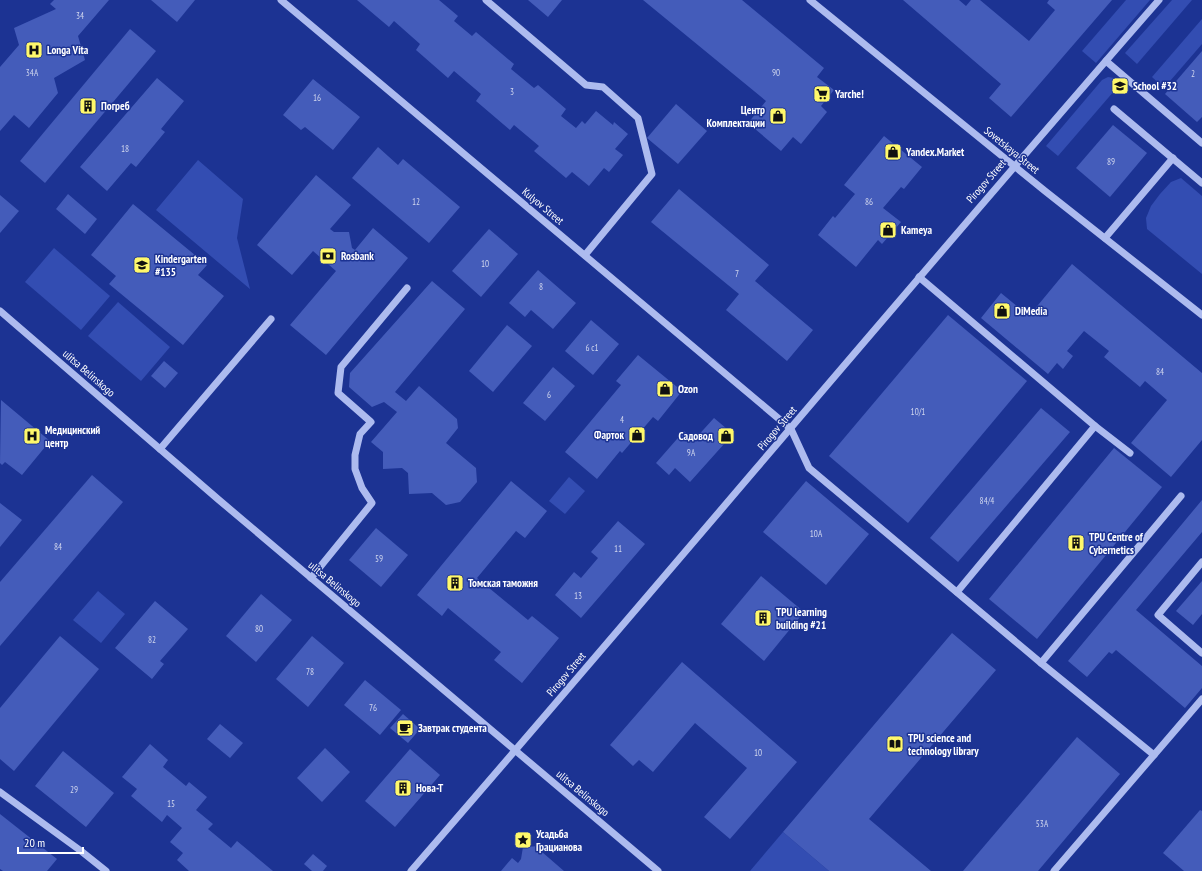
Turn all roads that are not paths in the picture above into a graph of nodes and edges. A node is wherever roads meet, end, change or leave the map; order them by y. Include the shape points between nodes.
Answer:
1 (281, 0) edge
2 (486, 0) edge
3 (810, 0) edge
4 (1159, 0) edge
5 (1106, 61) junction
6 (1114, 109) dead end
7 (1202, 143) edge
8 (1173, 158) junction
9 (1015, 166) junction
10 (1202, 183) edge
11 (1105, 238) junction
12 (585, 255) junction
13 (918, 277) junction
14 (407, 288) dead end
15 (0, 311) edge
16 (1202, 315) edge
17 (271, 319) dead end
18 (1095, 426) junction
19 (791, 429) junction
20 (160, 449) junction
21 (1130, 453) dead end
22 (1181, 496) dead end
23 (1202, 562) edge
24 (311, 578) junction
25 (957, 592) junction
26 (1202, 653) edge
27 (1040, 663) junction
28 (1202, 699) edge
29 (516, 750) junction
30 (1154, 755) junction
31 (0, 792) edge
32 (106, 871) edge
33 (411, 871) edge
34 (658, 871) edge
35 (1054, 871) edge

1 - 12 street, Kulyov Street
2 - 12 street via 586,85 603,87 638,118 652,174
3 - 9 street, Sovetskaya Street
4 - 5 street, Pirogov Street
5 - 7 street
5 - 9 street, Pirogov Street
6 - 8 street
8 - 10 street
8 - 11 street
9 - 11 street, Sovetskaya Street
9 - 13 street, Pirogov Street
11 - 16 street, Sovetskaya Street
12 - 19 street, Kulyov Street
13 - 18 street
13 - 19 street, Pirogov Street
14 - 24 street via 341,367 338,393 371,422 360,434 355,454 355,469 362,488 372,503
15 - 20 street, ulitsa Belinskogo
17 - 20 street
18 - 21 street
18 - 25 street
19 - 25 street via 808,468
19 - 29 street, Pirogov Street
20 - 24 street, ulitsa Belinskogo
22 - 27 street
23 - 26 street via 1158,615
24 - 29 street, ulitsa Belinskogo
25 - 27 street
27 - 30 street
28 - 30 street
29 - 33 street, Pirogov Street
29 - 34 street, ulitsa Belinskogo
30 - 35 street
31 - 32 street

